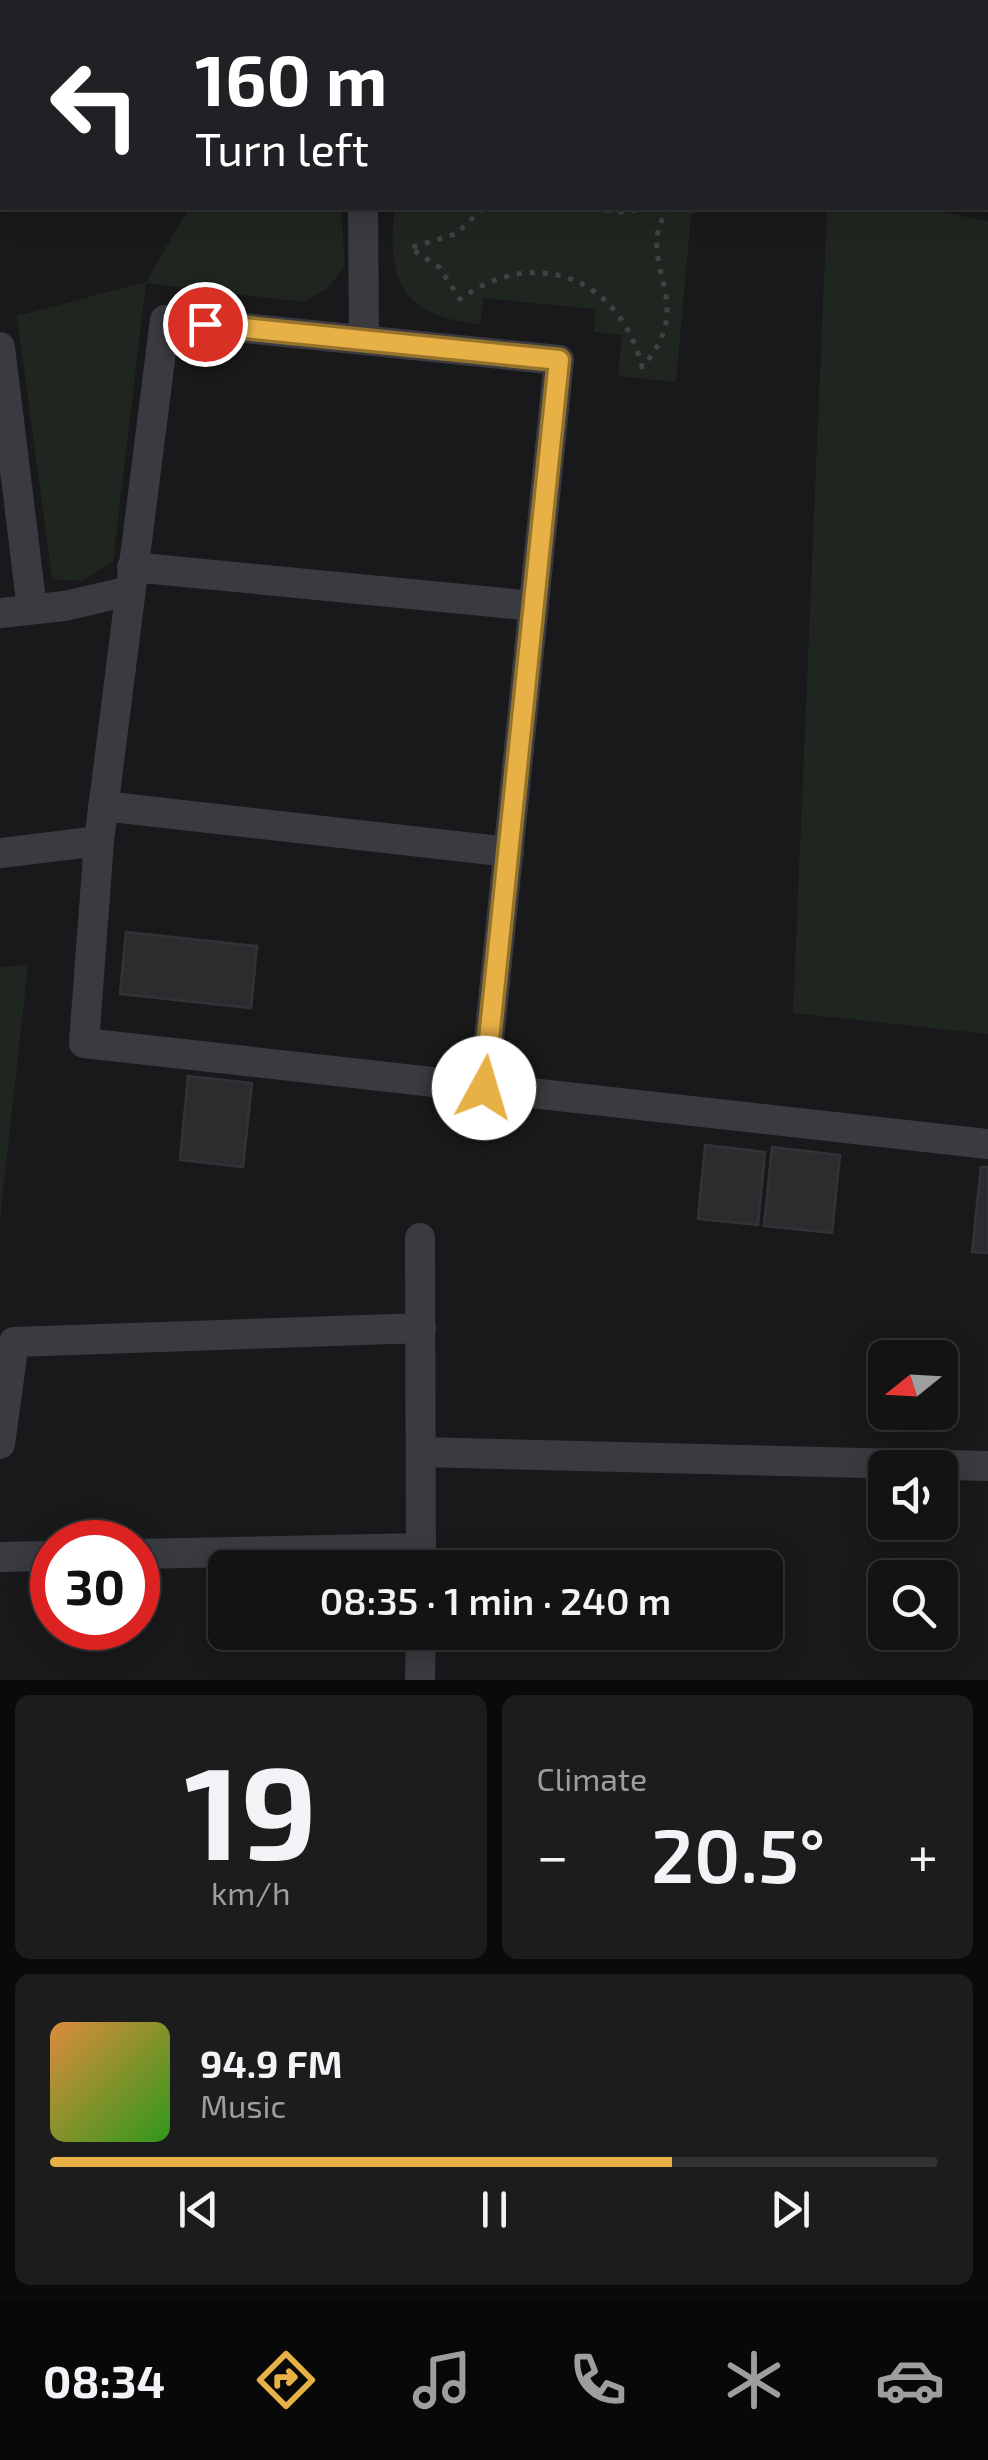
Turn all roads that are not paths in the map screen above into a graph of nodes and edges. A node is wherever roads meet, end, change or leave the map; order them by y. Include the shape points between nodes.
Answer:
1 (362, 210) edge
2 (364, 340) junction
3 (0, 347) edge
4 (130, 578) junction
5 (534, 606) junction
6 (32, 609) junction
7 (0, 613) edge
8 (104, 806) junction
9 (99, 841) junction
10 (508, 852) junction
11 (0, 853) edge
12 (484, 1088) junction
13 (988, 1144) edge
14 (420, 1238) dead end
15 (420, 1328) junction
16 (0, 1444) edge
17 (421, 1452) junction
18 (988, 1466) edge
19 (421, 1550) edge
20 (160, 1554) edge
21 (208, 1555) edge
22 (30, 1557) edge
23 (0, 1558) edge
24 (420, 1650) edge
25 (420, 1680) edge

1 - 2 street
2 - 4 street via 165,320
2 - 5 street via 559,360
3 - 6 street
4 - 5 street
4 - 6 street
4 - 8 street
5 - 10 street
6 - 7 street
8 - 9 street
8 - 10 street
9 - 11 street
9 - 12 street via 84,1043
10 - 12 street
12 - 13 street
14 - 15 street
15 - 16 street via 14,1342
15 - 17 street
17 - 18 street
17 - 19 street
20 - 21 street
22 - 23 street
24 - 25 street

